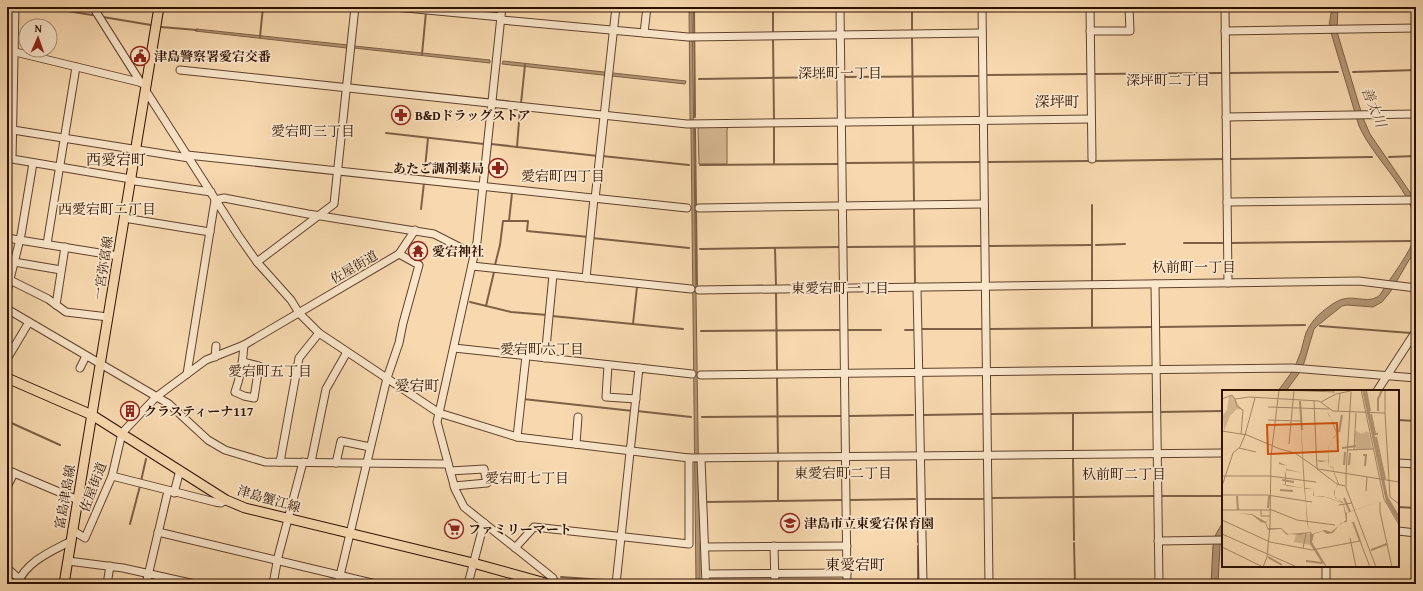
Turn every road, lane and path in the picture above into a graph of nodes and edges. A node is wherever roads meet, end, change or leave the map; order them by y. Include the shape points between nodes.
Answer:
1 (14, 7) edge
2 (93, 7) edge
3 (159, 7) edge
4 (355, 7) edge
5 (395, 7) edge
6 (502, 7) edge
7 (616, 7) edge
8 (647, 7) edge
9 (840, 7) edge
10 (982, 7) edge
11 (1090, 7) edge
12 (1129, 7) edge
13 (1225, 7) edge
14 (501, 19) junction
15 (1416, 28) edge
16 (614, 30) junction
17 (1225, 30) junction
18 (1090, 31) junction
19 (644, 33) junction
20 (982, 33) junction
21 (840, 34) junction
22 (11, 51) edge
23 (76, 67) junction
24 (180, 70) dead end
25 (145, 86) junction
26 (346, 88) junction
27 (492, 103) junction
28 (604, 114) junction
29 (1416, 114) edge
30 (1226, 117) junction
31 (1091, 119) junction
32 (983, 120) junction
33 (841, 122) junction
34 (13, 130) junction
35 (66, 137) junction
36 (135, 149) junction
37 (188, 156) junction
38 (1092, 159) dead end
39 (33, 163) junction
40 (60, 167) junction
41 (337, 171) junction
42 (131, 179) junction
43 (483, 187) junction
44 (210, 192) junction
45 (595, 198) junction
46 (215, 200) junction
47 (1416, 200) edge
48 (1227, 202) junction
49 (984, 204) junction
50 (843, 207) junction
51 (687, 208) dead end
52 (699, 208) dead end
53 (319, 215) junction
54 (124, 218) junction
55 (415, 230) junction
56 (210, 232) junction
57 (7, 238) edge
58 (19, 240) junction
59 (47, 244) junction
60 (65, 247) junction
61 (399, 254) junction
62 (474, 255) junction
63 (118, 256) junction
64 (14, 262) junction
65 (257, 262) junction
66 (472, 266) junction
67 (61, 270) junction
68 (553, 275) junction
69 (586, 278) junction
70 (10, 280) junction
71 (1228, 283) junction
72 (1155, 284) junction
73 (985, 286) junction
74 (917, 287) junction
75 (843, 288) junction
76 (1416, 288) edge
77 (691, 290) dead end
78 (699, 290) dead end
79 (7, 291) edge
80 (56, 305) junction
81 (7, 309) edge
82 (299, 313) junction
83 (108, 317) junction
84 (29, 322) junction
85 (1416, 331) edge
86 (319, 333) junction
87 (244, 345) junction
88 (216, 346) dead end
89 (454, 348) junction
90 (347, 352) junction
91 (86, 356) junction
92 (526, 356) junction
93 (215, 357) junction
94 (545, 358) junction
95 (7, 359) edge
96 (243, 362) junction
97 (100, 364) junction
98 (608, 365) junction
99 (80, 368) dead end
100 (639, 368) junction
101 (1156, 369) junction
102 (986, 371) junction
103 (919, 372) junction
104 (845, 373) junction
105 (187, 374) junction
106 (692, 374) dead end
107 (700, 375) dead end
108 (1387, 376) junction
109 (7, 378) edge
110 (387, 378) junction
111 (1416, 378) edge
112 (1378, 390) edge
113 (156, 397) junction
114 (636, 399) junction
115 (439, 412) junction
116 (92, 415) junction
117 (578, 417) dead end
118 (122, 433) junction
119 (517, 437) junction
120 (576, 444) junction
121 (370, 448) junction
122 (630, 452) junction
123 (1222, 453) edge
124 (1157, 454) junction
125 (988, 455) junction
126 (921, 456) junction
127 (846, 457) junction
128 (696, 459) junction
129 (280, 462) junction
130 (303, 462) junction
131 (311, 462) junction
132 (336, 463) junction
133 (366, 463) junction
134 (1399, 463) edge
135 (1416, 464) edge
136 (449, 468) junction
137 (180, 470) junction
138 (10, 471) edge
139 (112, 476) junction
140 (454, 486) junction
141 (7, 487) edge
142 (171, 492) junction
143 (78, 500) junction
144 (226, 500) junction
145 (288, 519) junction
146 (484, 523) junction
147 (72, 530) junction
148 (1399, 531) edge
149 (158, 532) junction
150 (1416, 533) edge
151 (350, 534) junction
152 (621, 537) junction
153 (1222, 540) edge
154 (71, 541) junction
155 (1158, 541) junction
156 (774, 546) junction
157 (847, 546) junction
158 (705, 547) junction
159 (515, 548) junction
160 (278, 560) junction
161 (68, 561) junction
162 (473, 563) junction
163 (110, 566) junction
164 (1326, 567) edge
165 (7, 568) edge
166 (148, 573) junction
167 (775, 573) junction
168 (847, 573) junction
169 (706, 574) junction
170 (340, 575) junction
171 (21, 582) edge
172 (616, 582) edge
173 (64, 584) edge
174 (107, 584) edge
175 (146, 584) edge
176 (195, 584) edge
177 (273, 584) edge
178 (338, 584) edge
179 (376, 584) edge
180 (468, 584) edge
181 (549, 584) edge
182 (554, 584) edge
183 (706, 584) edge
184 (775, 584) edge
185 (847, 584) edge
186 (923, 584) edge
187 (989, 584) edge
188 (1159, 584) edge
189 (1326, 584) edge

1 - 22 street
2 - 25 street
3 - 25 main road, 一宮弥富線
4 - 26 street
5 - 14 street
6 - 14 street
7 - 16 street
8 - 19 street
9 - 21 street
10 - 20 street
11 - 18 street
12 - 18 street via 1130,31
13 - 17 street
14 - 16 street
14 - 27 street
15 - 17 street
16 - 19 street
16 - 28 street
17 - 30 street
18 - 31 street
19 - 21 street via 688,37
20 - 21 street
20 - 32 street
21 - 33 street
22 - 23 street
22 - 34 street
23 - 25 street
23 - 35 street
24 - 26 street
25 - 36 main road, 一宮弥富線
25 - 37 street
26 - 27 street
26 - 41 street
27 - 28 street
27 - 43 street
28 - 33 street via 687,124
28 - 45 street
29 - 30 street
30 - 48 street
31 - 32 street
31 - 38 street
32 - 33 street
32 - 49 street
33 - 50 street
34 - 35 street
34 - 39 street via 12,159
35 - 36 street
35 - 40 street
36 - 37 street
36 - 42 main road, 一宮弥富線
37 - 41 street
37 - 44 street
39 - 40 street
39 - 58 street
40 - 42 street
40 - 59 street
41 - 43 street
41 - 53 street via 334,204
42 - 44 street
42 - 54 main road, 一宮弥富線
43 - 45 street
43 - 62 street
44 - 46 street
45 - 51 street
45 - 69 street
46 - 53 street via 224,198
46 - 56 street
46 - 65 street
47 - 48 street
48 - 71 street
49 - 50 street
49 - 73 street
50 - 52 street
50 - 75 street
53 - 55 street
53 - 65 street
54 - 56 street
54 - 63 main road, 一宮弥富線
55 - 61 street, 佐屋街道
55 - 62 street via 434,234
56 - 105 street
57 - 58 street
58 - 59 street
58 - 64 street
59 - 60 street
60 - 63 street
60 - 67 street
61 - 82 street, 佐屋街道
61 - 110 street via 419,265 399,343
62 - 66 street
63 - 83 main road, 一宮弥富線
64 - 67 street
64 - 70 street
65 - 82 street via 291,300
66 - 68 street
66 - 89 street
67 - 80 street
68 - 69 street
68 - 94 street
69 - 77 street
70 - 79 street
70 - 80 street
71 - 72 street
71 - 76 street via 1359,282
72 - 73 street
72 - 101 street
73 - 74 street
73 - 102 street
74 - 75 street
74 - 103 street
75 - 78 street
75 - 104 street
80 - 83 street via 66,312
81 - 84 street
82 - 86 street
82 - 87 street, 佐屋街道
83 - 97 main road, 一宮弥富線
84 - 91 street
84 - 95 street
85 - 108 street
86 - 90 street
86 - 129 street via 299,358
87 - 93 street, 佐屋街道
87 - 96 street
88 - 93 street
89 - 92 street
89 - 115 street
90 - 110 street
90 - 131 street via 326,389
91 - 97 street
91 - 99 street
92 - 94 street
92 - 119 street
93 - 105 street, 佐屋街道 via 206,360
94 - 98 street
96 - 96 street via 235,392 254,398 259,366
97 - 113 street
97 - 116 main road, 一宮弥富線
98 - 100 street
98 - 114 street via 606,397
100 - 106 street
100 - 114 street
101 - 102 street
101 - 108 street via 1292,368
101 - 124 street
102 - 103 street
102 - 125 street
103 - 104 street
103 - 126 street
104 - 107 street
104 - 127 street
105 - 113 street, 佐屋街道
108 - 111 street
108 - 112 street
109 - 116 main road, 津島蟹江線
110 - 115 street
110 - 121 street
113 - 118 street, 佐屋街道
113 - 129 street via 169,404 208,440 225,450 265,462
114 - 122 street
115 - 119 street
115 - 136 street via 437,422
116 - 118 main road, 津島蟹江線
116 - 143 main road, 富島津島線
117 - 120 street
118 - 137 main road, 津島蟹江線
118 - 139 street, 佐屋街道
119 - 120 street
120 - 122 street
121 - 132 street via 341,441
121 - 133 street
122 - 128 street
122 - 152 street
123 - 124 street
124 - 125 street
124 - 155 street
125 - 126 street
125 - 187 street
126 - 127 street
126 - 186 street
127 - 128 street
127 - 157 street
128 - 152 street via 690,544
128 - 158 street
129 - 130 street
130 - 131 street
130 - 145 street
131 - 132 street
132 - 133 street
133 - 136 street
133 - 151 street
134 - 135 street
136 - 140 street
136 - 140 street via 484,469 486,483
137 - 142 street
137 - 144 main road, 津島蟹江線
138 - 141 street
138 - 143 street
139 - 142 street
139 - 147 street, 佐屋街道 via 85,538
140 - 146 street via 464,507
142 - 144 street via 221,503
142 - 149 street
143 - 147 main road, 富島津島線
144 - 145 main road, 津島蟹江線 via 245,508
145 - 151 main road, 津島蟹江線
145 - 160 street
146 - 159 street
146 - 162 street
147 - 154 main road, 富島津島線
148 - 150 street
149 - 160 street
149 - 166 street
151 - 162 main road, 津島蟹江線
151 - 170 street
152 - 159 street via 534,526
152 - 172 street
153 - 155 street
154 - 161 main road, 富島津島線
154 - 171 street via 33,562
155 - 188 street
156 - 157 street
156 - 158 street
156 - 167 street
157 - 168 street
158 - 169 street
159 - 182 street via 553,578
160 - 170 street
160 - 177 street
161 - 163 street
161 - 173 main road, 富島津島線
162 - 180 street
162 - 181 main road, 津島蟹江線
163 - 166 street
163 - 174 street
164 - 189 street
165 - 171 street
166 - 175 street
166 - 176 street
167 - 168 street
167 - 169 street
167 - 184 street
168 - 185 street
169 - 183 street
170 - 178 street
170 - 179 street

